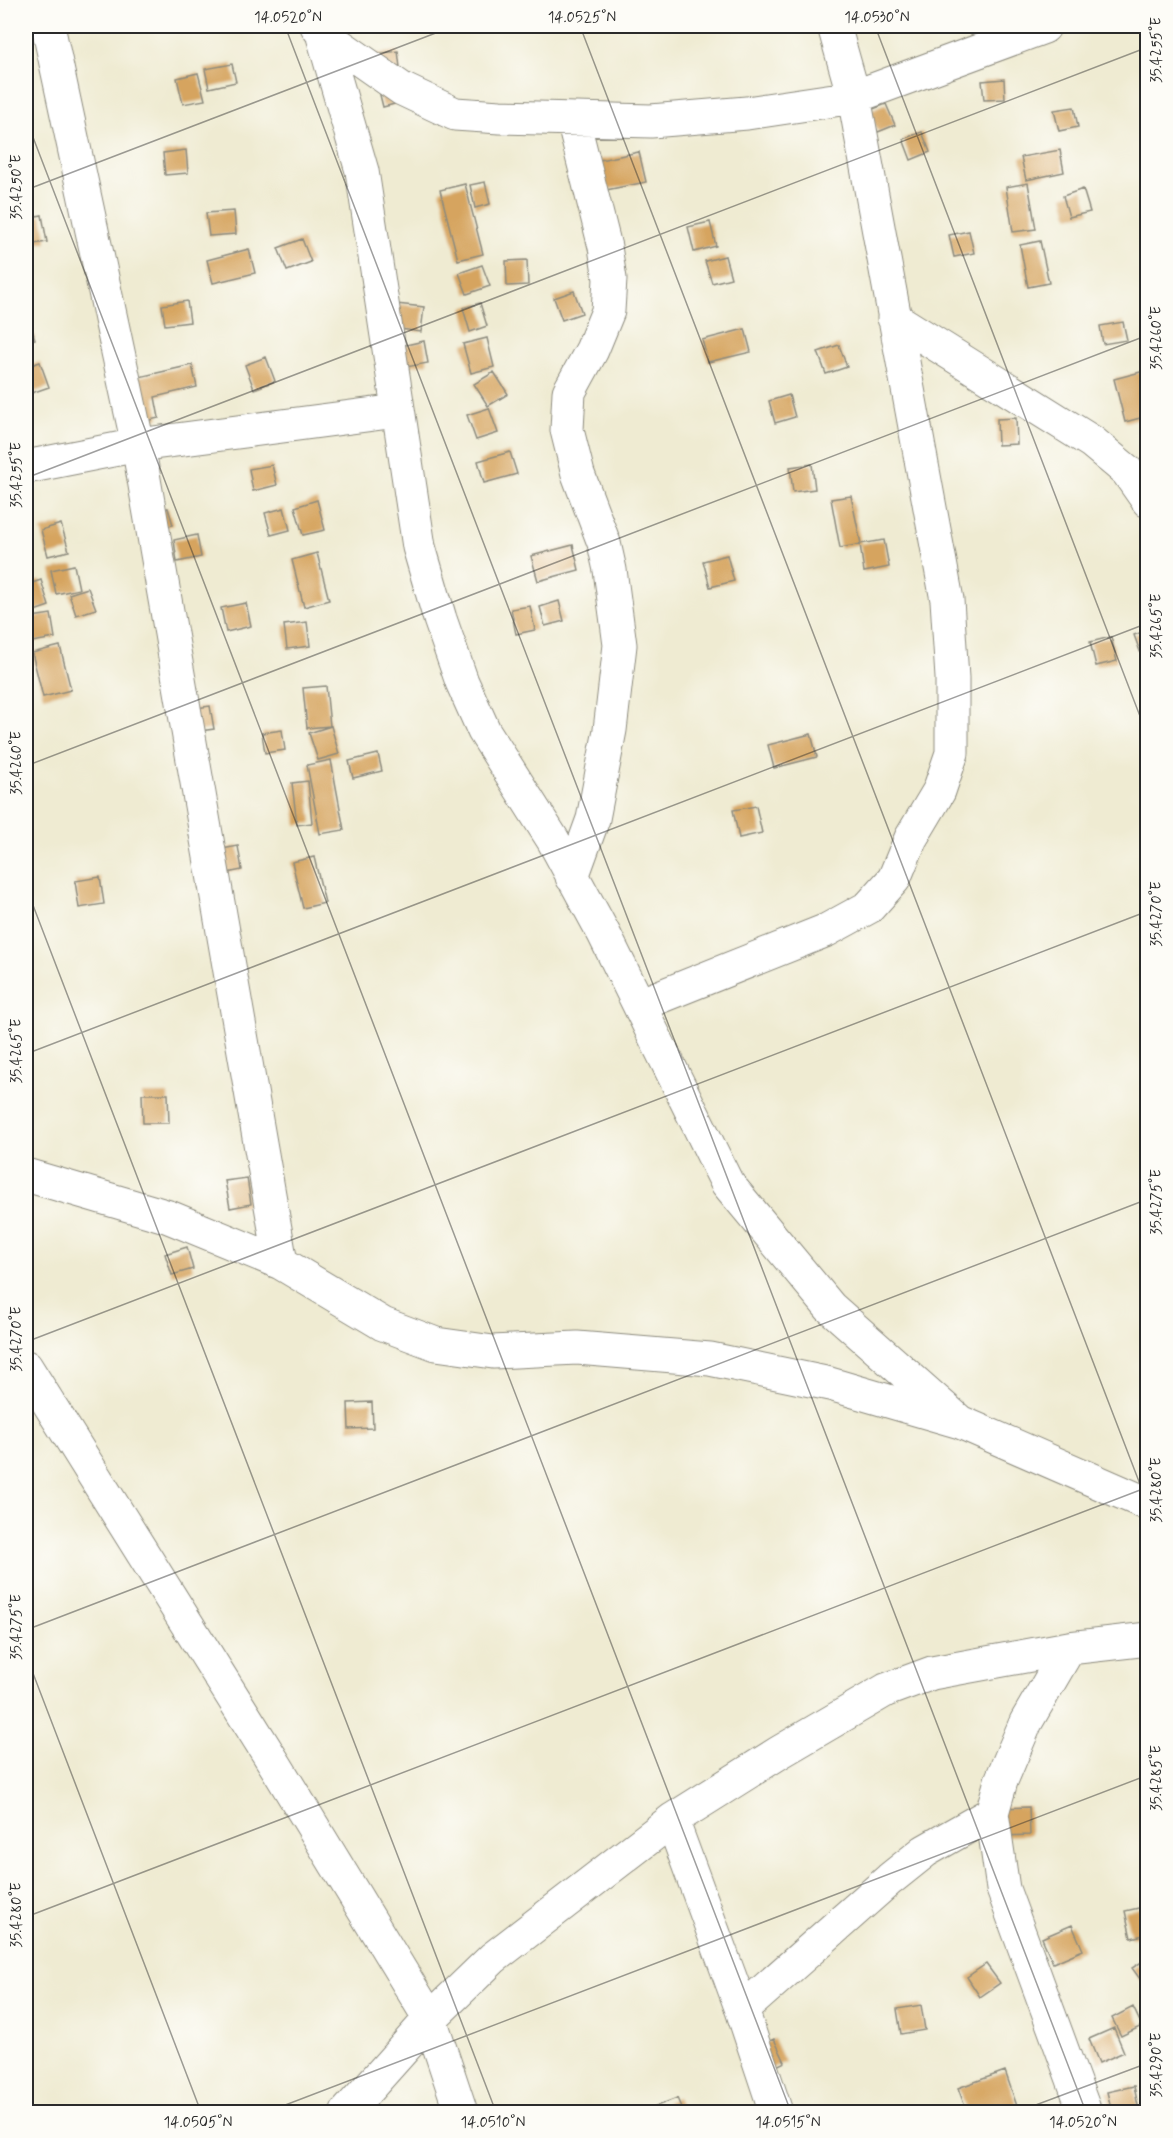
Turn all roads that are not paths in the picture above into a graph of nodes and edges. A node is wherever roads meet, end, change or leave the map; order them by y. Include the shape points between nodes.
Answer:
1 (48, 26) edge
2 (834, 26) edge
3 (1044, 27) edge
4 (319, 29) edge
5 (854, 97) junction
6 (573, 120) junction
7 (894, 318) junction
8 (397, 411) junction
9 (138, 445) junction
10 (26, 466) edge
11 (1148, 501) edge
12 (573, 877) junction
13 (639, 1005) junction
14 (26, 1175) edge
15 (281, 1263) junction
16 (26, 1367) edge
17 (960, 1422) junction
18 (1148, 1504) edge
19 (1148, 1639) edge
20 (1069, 1648) junction
21 (992, 1813) junction
22 (672, 1820) junction
23 (742, 2010) junction
24 (430, 2019) junction
25 (347, 2112) edge
26 (461, 2112) edge
27 (776, 2112) edge
28 (1085, 2112) edge

1 - 9 street
2 - 5 street
3 - 5 street
4 - 6 street via 402,89 455,114
4 - 8 street via 362,171
5 - 6 street via 715,116 651,121
5 - 7 street
6 - 12 street via 610,279 608,311 569,392 567,430 578,474 604,543 620,645 610,730 593,819
7 - 11 street via 1092,442 1127,471
7 - 13 street via 947,600 952,753 939,791 911,838 894,879 869,907 827,930
8 - 9 street
8 - 12 street via 419,547 462,682 484,731
9 - 10 street
9 - 15 street
12 - 13 street
13 - 17 street via 727,1183 830,1306
14 - 15 street via 170,1217
15 - 17 street via 383,1324 436,1344 493,1352 577,1348 710,1359 830,1384
16 - 24 street
17 - 18 street
19 - 20 street
20 - 21 street via 1026,1722
20 - 22 street via 932,1673 886,1690
21 - 23 street via 925,1851
21 - 28 street via 1003,1889
22 - 23 street
22 - 24 street via 493,1958
23 - 27 street
24 - 25 street
24 - 26 street

